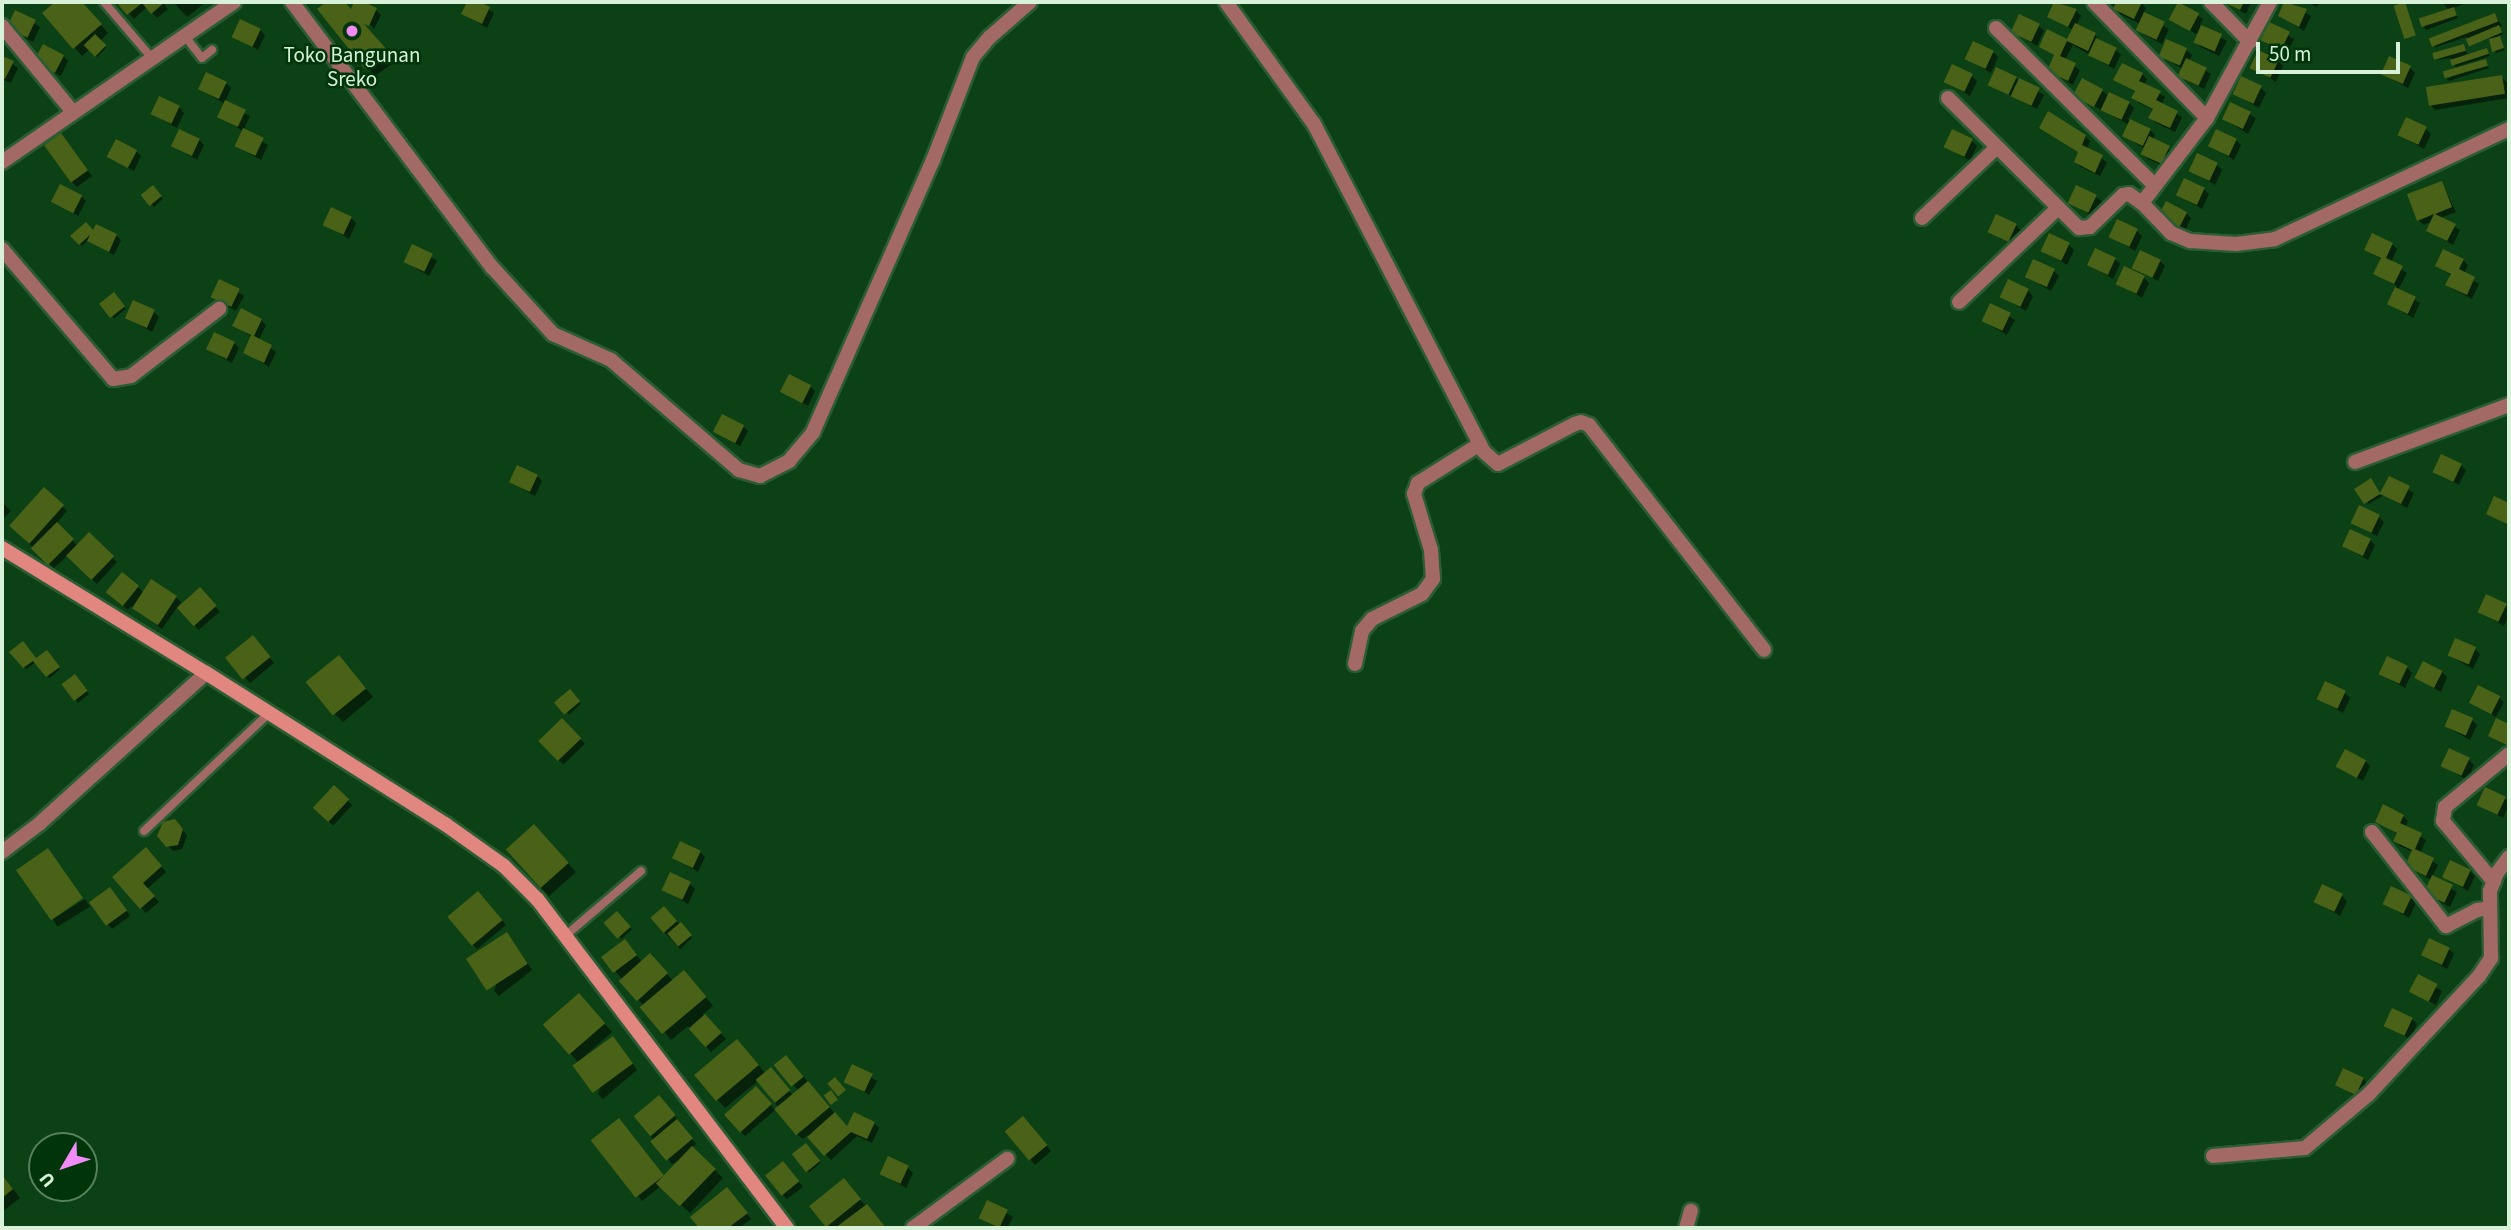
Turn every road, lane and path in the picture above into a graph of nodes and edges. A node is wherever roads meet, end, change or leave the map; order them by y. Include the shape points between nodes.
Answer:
1 (104, 2) edge
2 (292, 2) edge
3 (1030, 2) edge
4 (1226, 2) edge
5 (2094, 2) edge
6 (2211, 2) edge
7 (2270, 2) edge
8 (229, 3) edge
9 (2, 26) edge
10 (1996, 28) dead end
11 (184, 35) junction
12 (2250, 42) junction
13 (212, 50) dead end
14 (151, 57) junction
15 (1948, 98) dead end
16 (73, 112) junction
17 (2207, 118) junction
18 (2509, 128) edge
19 (1997, 147) junction
20 (2, 162) edge
21 (2155, 186) junction
22 (2142, 203) junction
23 (2058, 208) junction
24 (1922, 218) dead end
25 (2, 249) edge
26 (1959, 302) dead end
27 (219, 309) dead end
28 (2509, 405) edge
29 (1480, 444) junction
30 (2355, 462) dead end
31 (2, 548) edge
32 (1764, 650) dead end
33 (1355, 664) dead end
34 (206, 673) junction
35 (269, 713) junction
36 (2509, 754) edge
37 (144, 831) dead end
38 (2372, 832) dead end
39 (2, 852) edge
40 (2509, 857) edge
41 (641, 871) dead end
42 (2494, 882) junction
43 (2489, 908) junction
44 (565, 936) junction
45 (2213, 1156) dead end
46 (1007, 1159) dead end
47 (1691, 1212) dead end
48 (787, 1228) edge
49 (913, 1228) edge
50 (1686, 1228) edge

1 - 14 lane
2 - 3 street via 492,267 553,334 611,360 738,470 760,476 789,461 813,432 972,57
4 - 29 street via 1314,124
5 - 17 street
6 - 12 street
7 - 12 street
8 - 11 street
9 - 16 street
10 - 21 street
11 - 13 lane via 202,58
11 - 14 street
12 - 17 street
14 - 16 street
15 - 19 street
16 - 20 street
17 - 21 street
18 - 22 street via 2275,239 2255,244 2190,241 2171,233
19 - 23 street
19 - 24 street
21 - 22 street
22 - 23 street via 2123,195 2084,229
23 - 26 street
25 - 27 street via 113,379 131,376
28 - 30 street
29 - 32 street via 1498,464 1574,424 1589,425
29 - 33 street via 1418,483 1414,494 1433,579 1422,594 1372,619 1362,631
31 - 34 main road
34 - 35 main road
34 - 39 street
35 - 37 lane
35 - 44 main road via 504,866
36 - 42 street via 2445,807 2443,821
38 - 43 street via 2446,926
40 - 42 street
41 - 44 lane
42 - 43 street
43 - 45 street via 2491,958 2369,1094 2305,1148
44 - 48 main road
46 - 49 street
47 - 50 street

